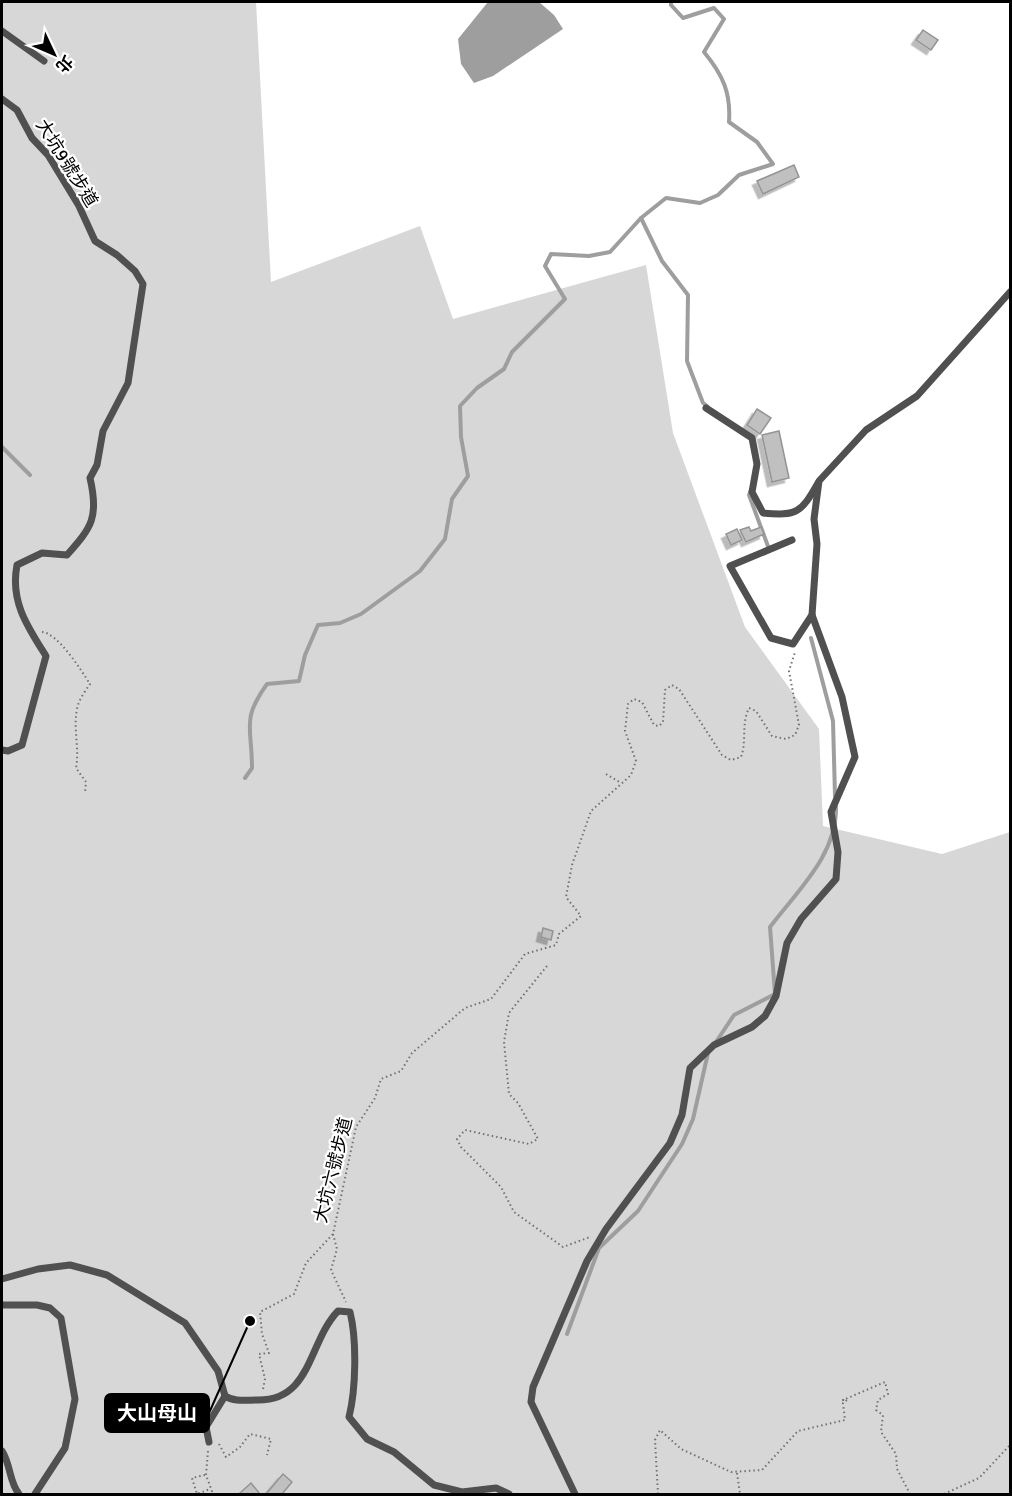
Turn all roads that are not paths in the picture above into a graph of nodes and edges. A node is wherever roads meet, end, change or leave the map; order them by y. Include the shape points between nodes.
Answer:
1 (2, 31) edge
2 (44, 61) dead end
3 (2, 99) edge
4 (1011, 292) edge
5 (706, 408) dead end
6 (819, 481) junction
7 (792, 540) dead end
8 (812, 615) junction
9 (2, 750) edge
10 (2, 1279) edge
11 (2, 1305) edge
12 (225, 1396) junction
13 (207, 1438) road end
14 (2, 1451) edge
15 (19, 1494) edge
16 (35, 1494) edge
17 (509, 1494) edge
18 (575, 1494) edge

1 - 2 lane
3 - 9 lane, 大坑9號步道 via 17,110 32,138 48,155 95,241 135,271 143,284 128,383 103,431 98,465 90,478 94,496 90,529 67,555 42,553 17,565 16,602 46,656 22,745
4 - 6 lane via 918,396 866,430
5 - 6 lane via 752,438 756,464 752,492 763,513 788,515 803,508
6 - 8 lane via 814,519 817,544
7 - 8 lane via 730,567 771,638 793,644
8 - 18 lane via 842,696 855,757 831,812 838,852 836,879 801,919 787,943 776,996 765,1016 753,1027 714,1045 690,1068 682,1115 670,1143 606,1229 587,1262 532,1388 531,1402
10 - 12 lane via 70,1265 107,1275 185,1323 218,1371
11 - 16 lane via 50,1308 61,1318 75,1399 65,1448
12 - 13 lane via 206,1426
12 - 17 lane via 231,1400 281,1396 301,1382 327,1323 338,1311 350,1312 354,1327 349,1417 357,1428 434,1485 462,1492 496,1488
14 - 15 lane

